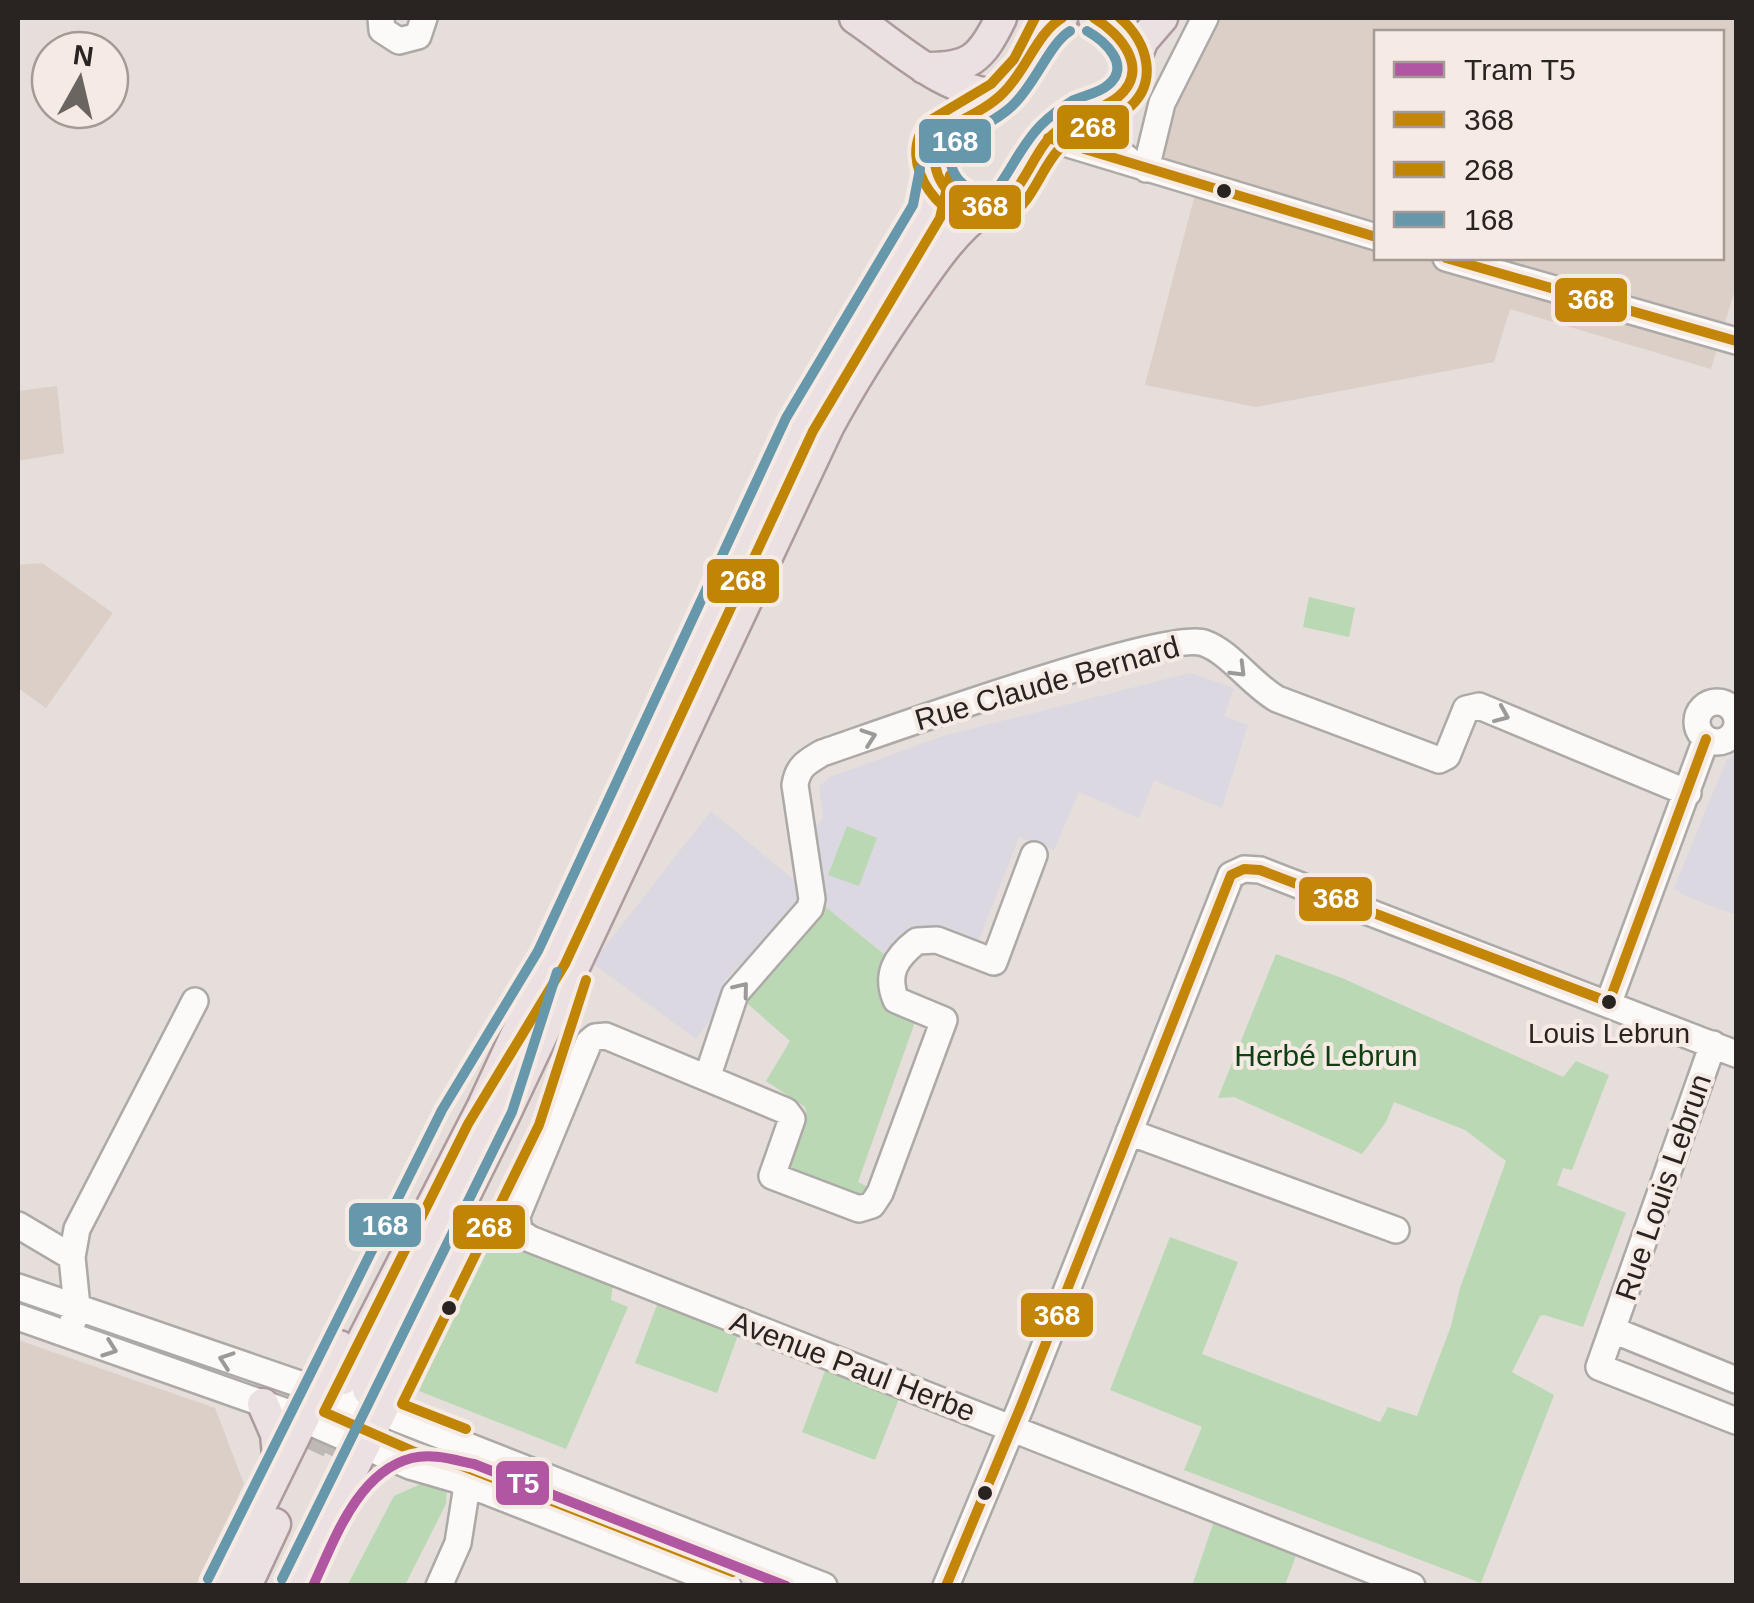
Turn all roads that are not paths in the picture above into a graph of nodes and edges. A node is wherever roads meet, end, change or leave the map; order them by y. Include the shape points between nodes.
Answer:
1 (381, 18) edge
2 (424, 18) edge
3 (855, 18) edge
4 (1000, 18) edge
5 (1062, 18) edge
6 (1094, 18) edge
7 (1162, 18) edge
8 (1205, 18) edge
9 (1031, 31) edge
10 (1132, 64) junction
11 (924, 68) junction
12 (1000, 96) junction
13 (1102, 105) junction
14 (937, 134) junction
15 (1048, 138) junction
16 (1140, 167) junction
17 (936, 172) junction
18 (983, 210) junction
19 (1374, 235) edge
20 (1453, 260) edge
21 (1736, 341) edge
22 (1733, 710) edge
23 (1688, 793) junction
24 (1034, 855) dead end
25 (563, 961) junction
26 (195, 1001) dead end
27 (1610, 1002) junction
28 (1725, 1049) edge
29 (707, 1078) junction
30 (1129, 1132) junction
31 (18, 1225) edge
32 (1396, 1230) dead end
33 (72, 1257) junction
34 (18, 1287) edge
35 (77, 1308) junction
36 (18, 1318) edge
37 (1613, 1330) junction
38 (69, 1335) junction
39 (1736, 1380) edge
40 (343, 1398) junction
41 (262, 1404) junction
42 (1736, 1421) edge
43 (1012, 1428) junction
44 (337, 1451) junction
45 (280, 1468) junction
46 (471, 1485) junction
47 (221, 1586) edge
48 (246, 1586) edge
49 (272, 1586) edge
50 (295, 1586) edge
51 (439, 1586) edge
52 (728, 1586) edge
53 (824, 1586) edge
54 (946, 1586) edge
55 (1412, 1586) edge

1 - 2 street via 382,30 400,41 418,36
3 - 11 main road
4 - 11 main road via 969,63
5 - 9 main road
6 - 10 main road via 1126,44
7 - 10 main road
8 - 16 street via 1162,103
9 - 12 main road via 1026,66
10 - 13 main road via 1123,92
11 - 12 main road
11 - 14 main road via 939,100
12 - 14 main road
13 - 15 main road
13 - 16 street via 1108,141
14 - 17 main road
15 - 16 street
15 - 18 main road via 1011,197
16 - 19 street
17 - 18 main road via 955,198
17 - 25 main road via 927,212 800,424
18 - 25 main road via 940,253 828,427
20 - 21 street
22 - 23 street via 1710,704 1700,712 1697,724 1706,739
23 - 27 street
29 -> 23 street, Rue Claude Bernard via 735,994 810,908 795,784 804,763 961,705 1118,658 1180,641 1204,643 1277,698 1439,760 1466,709 1478,706
24 - 29 street via 994,962 937,940 917,941 894,963 890,986 896,1000 944,1020 872,1205 859,1209 772,1176 792,1118
25 - 40 main road via 503,1118
25 - 40 main road via 455,1117
26 - 33 street via 77,1229
27 - 28 street
27 - 30 street via 1244,868 1231,875
28 - 37 street, Rue Louis Lebrun
29 - 43 street, Avenue Paul Herbe via 595,1036 517,1216 519,1231
30 - 32 street
30 - 43 street
31 - 33 street
33 - 35 street
34 - 35 street
35 - 38 street
40 -> 35 street
36 - 38 street
37 - 39 street, Rue Louis Lebrun
37 - 42 street, Rue Louis Lebrun via 1600,1367
38 -> 41 street
40 - 41 street
40 - 44 main road
40 - 44 street
40 - 45 main road
40 - 53 street
41 - 45 main road via 276,1434
43 - 54 street
43 - 55 street, Avenue Paul Herbe
44 - 46 street
44 - 48 main road
44 - 49 main road
44 - 50 main road
45 - 47 main road
46 - 51 street via 458,1543
46 - 52 street

